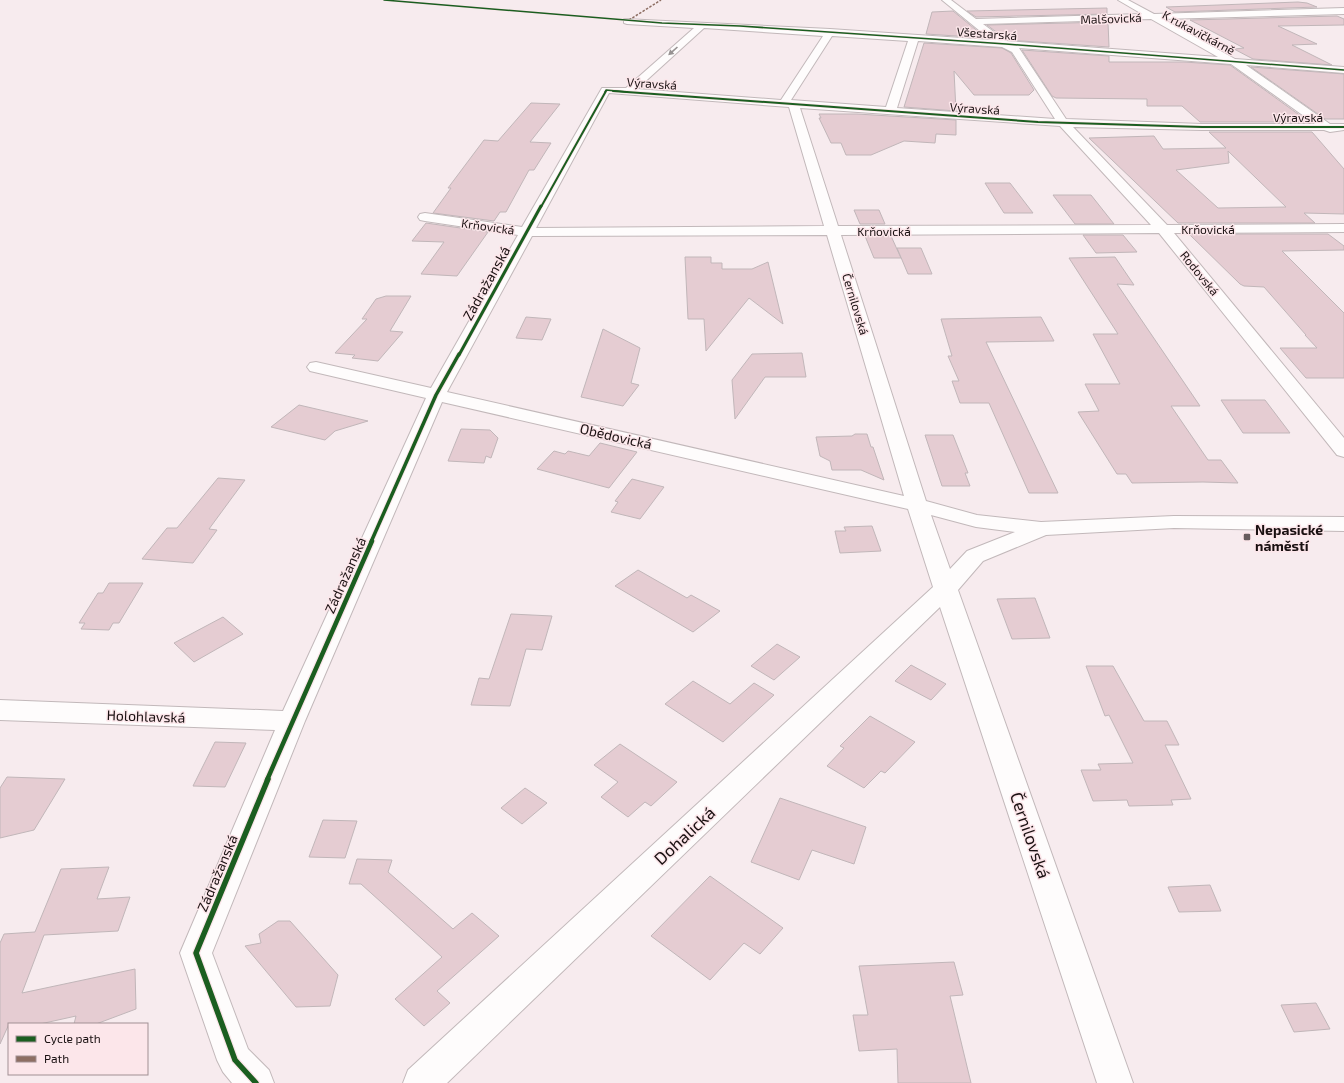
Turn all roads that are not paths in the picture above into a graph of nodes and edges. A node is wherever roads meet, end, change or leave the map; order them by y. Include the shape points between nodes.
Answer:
1 (946, 0) edge
2 (1122, 0) edge
3 (1344, 11) edge
4 (1151, 17) junction
5 (627, 21) dead end
6 (973, 22) junction
7 (702, 25) junction
8 (830, 32) junction
9 (914, 38) junction
10 (1006, 44) junction
11 (1234, 62) junction
12 (1344, 70) edge
13 (606, 90) joint
14 (629, 91) junction
15 (789, 104) junction
16 (890, 112) junction
17 (1063, 123) junction
18 (1328, 127) junction
19 (1344, 127) edge
20 (1344, 139) edge
21 (425, 217) dead end
22 (1344, 228) edge
23 (1164, 230) junction
24 (834, 231) junction
25 (526, 232) junction
26 (316, 368) dead end
27 (436, 396) junction
28 (1344, 451) edge
29 (917, 505) junction
30 (1344, 524) edge
31 (1041, 529) junction
32 (946, 588) junction
33 (0, 710) edge
34 (292, 721) junction
35 (256, 1083) edge
36 (421, 1083) edge
37 (1115, 1083) edge

1 - 6 street
2 - 4 street, K rukavičkárně
3 - 4 street, Malšovická
4 - 6 street, Malšovická
4 - 11 street, K rukavičkárně
5 - 7 street, Všestarská
6 - 10 street
7 - 8 street, Všestarská
7 -> 14 street
8 - 9 street, Všestarská
8 - 15 street
9 - 10 street, Všestarská
9 - 16 street
10 - 11 street, Všestarská
10 - 17 street, Rodovská via 1016,50
11 - 12 street, Všestarská
11 - 18 street, K rukavičkárně
13 - 14 street, Výravská
13 - 25 street, Zádražanská
14 - 15 street, Výravská
15 - 16 street, Výravská
15 - 24 street, Černilovská
16 - 17 street, Výravská
17 - 18 street, Výravská
17 - 23 street, Rodovská
18 - 19 street, Výravská
18 - 20 street, K rukavičkárně
21 - 25 street, Krňovická
22 - 23 street, Krňovická
23 - 24 street, Krňovická
23 - 28 street, Rodovská
24 - 25 street, Krňovická
24 - 29 street, Černilovská
25 - 27 street, Zádražanská
26 - 27 street, Obědovická
27 - 29 street, Obědovická
27 - 34 street, Zádražanská
29 - 31 street via 976,521
29 - 32 street
30 - 31 street via 1174,522
31 - 32 street via 975,556
32 - 36 street, Dohalická
32 - 37 street, Černilovská
33 - 34 street, Holohlavská
34 - 35 street, Zádražanská via 196,953 235,1060

